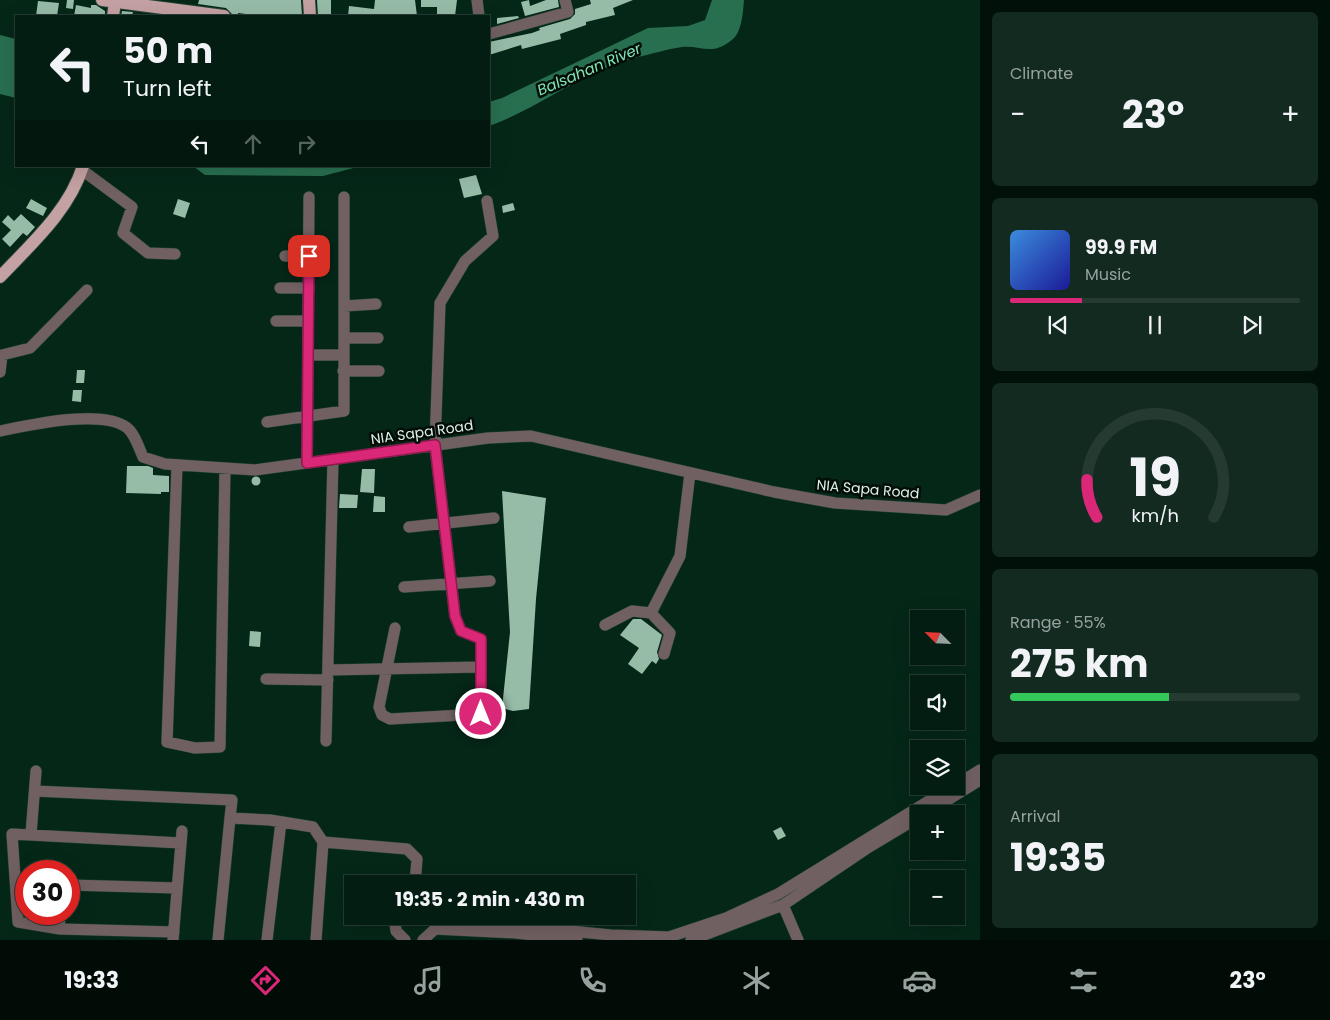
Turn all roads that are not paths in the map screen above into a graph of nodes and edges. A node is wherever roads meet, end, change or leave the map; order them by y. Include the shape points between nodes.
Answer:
1 (102, 0) edge
2 (309, 0) edge
3 (477, 0) edge
4 (565, 0) edge
5 (115, 2) junction
6 (113, 15) edge
7 (216, 15) edge
8 (310, 15) edge
9 (479, 15) edge
10 (490, 34) edge
11 (82, 168) edge
12 (309, 197) dead end
13 (344, 197) dead end
14 (487, 201) dead end
15 (175, 254) dead end
16 (285, 256) dead end
17 (309, 256) junction
18 (0, 277) edge
19 (280, 288) dead end
20 (309, 288) junction
21 (87, 290) dead end
22 (376, 304) dead end
23 (344, 306) junction
24 (276, 321) dead end
25 (308, 321) junction
26 (344, 338) junction
27 (378, 338) dead end
28 (308, 355) junction
29 (344, 355) junction
30 (379, 370) dead end
31 (344, 371) junction
32 (0, 372) edge
33 (308, 416) junction
34 (267, 422) dead end
35 (0, 431) edge
36 (435, 445) junction
37 (333, 459) junction
38 (307, 463) junction
39 (177, 464) junction
40 (225, 468) junction
41 (690, 473) junction
42 (980, 495) edge
43 (494, 518) dead end
44 (444, 523) junction
45 (409, 527) dead end
46 (490, 581) dead end
47 (452, 584) junction
48 (404, 587) dead end
49 (651, 613) junction
50 (605, 625) dead end
51 (395, 628) dead end
52 (664, 654) dead end
53 (481, 667) junction
54 (387, 668) junction
55 (328, 675) junction
56 (266, 679) dead end
57 (326, 741) dead end
58 (980, 770) edge
59 (36, 771) dead end
60 (965, 779) edge
61 (980, 780) edge
62 (35, 791) junction
63 (939, 795) edge
64 (940, 805) edge
65 (230, 818) junction
66 (281, 822) junction
67 (910, 823) edge
68 (31, 834) junction
69 (323, 842) junction
70 (415, 875) edge
71 (80, 884) edge
72 (177, 888) junction
73 (783, 905) junction
74 (60, 925) edge
75 (395, 925) edge
76 (432, 925) edge
77 (460, 925) edge
78 (485, 925) edge
79 (60, 929) junction
80 (173, 936) edge
81 (218, 940) edge
82 (267, 940) edge
83 (316, 940) edge
84 (405, 940) edge
85 (423, 940) edge
86 (577, 940) edge
87 (691, 940) edge
88 (798, 940) edge

1 - 5 main road
2 - 8 main road
3 - 9 street
4 - 10 street via 568,12
5 - 6 main road
5 - 7 main road
11 - 15 street via 132,207 123,233 148,253
11 - 18 main road via 68,201
12 - 17 street
13 - 23 street
14 - 36 street via 493,236 465,261 440,304
16 - 17 street
17 - 20 street
19 - 20 street
20 - 25 street
21 - 32 street via 30,348 2,356
22 - 23 street
23 - 26 street
24 - 25 street
25 - 28 street
26 - 27 street
26 - 29 street
28 - 29 street
28 - 33 street
29 - 31 street
30 - 31 street
31 - 33 street via 344,411
33 - 34 street
33 - 38 street
35 - 39 street, NIA Sapa Road via 60,420 114,421 128,428 143,457
36 - 37 street, NIA Sapa Road
36 - 41 street, NIA Sapa Road via 531,436
36 - 44 street
37 - 38 street, NIA Sapa Road
37 - 55 street
38 - 40 street, NIA Sapa Road via 255,470
39 - 40 street, NIA Sapa Road
39 - 40 street via 167,742 195,748 220,747
41 - 42 street, NIA Sapa Road via 835,503 946,510
41 - 49 street via 680,556
43 - 44 street
44 - 45 street
44 - 47 street
46 - 47 street
47 - 48 street
47 - 53 street via 455,616 461,631 481,639
49 - 50 street via 632,611
49 - 52 street via 670,633
51 - 54 street
53 - 54 street
53 - 54 street via 481,714 390,719 379,712
54 - 55 street
55 - 56 street
55 - 57 street
58 - 60 street
59 - 62 street
61 - 64 street
62 - 65 street via 232,800
62 - 68 street
63 - 78 street via 778,894 726,918 669,937
65 - 66 street
65 - 81 street
66 - 69 street via 313,827
66 - 82 street
67 - 73 street
68 - 72 street via 181,837
68 - 79 street via 12,834 18,922
69 - 70 street via 407,849 417,859
69 - 83 street
71 - 72 street
72 - 80 street
73 - 87 street
73 - 88 street
74 - 79 street
75 - 84 street via 396,931
76 - 85 street
77 - 86 street
79 - 80 street

